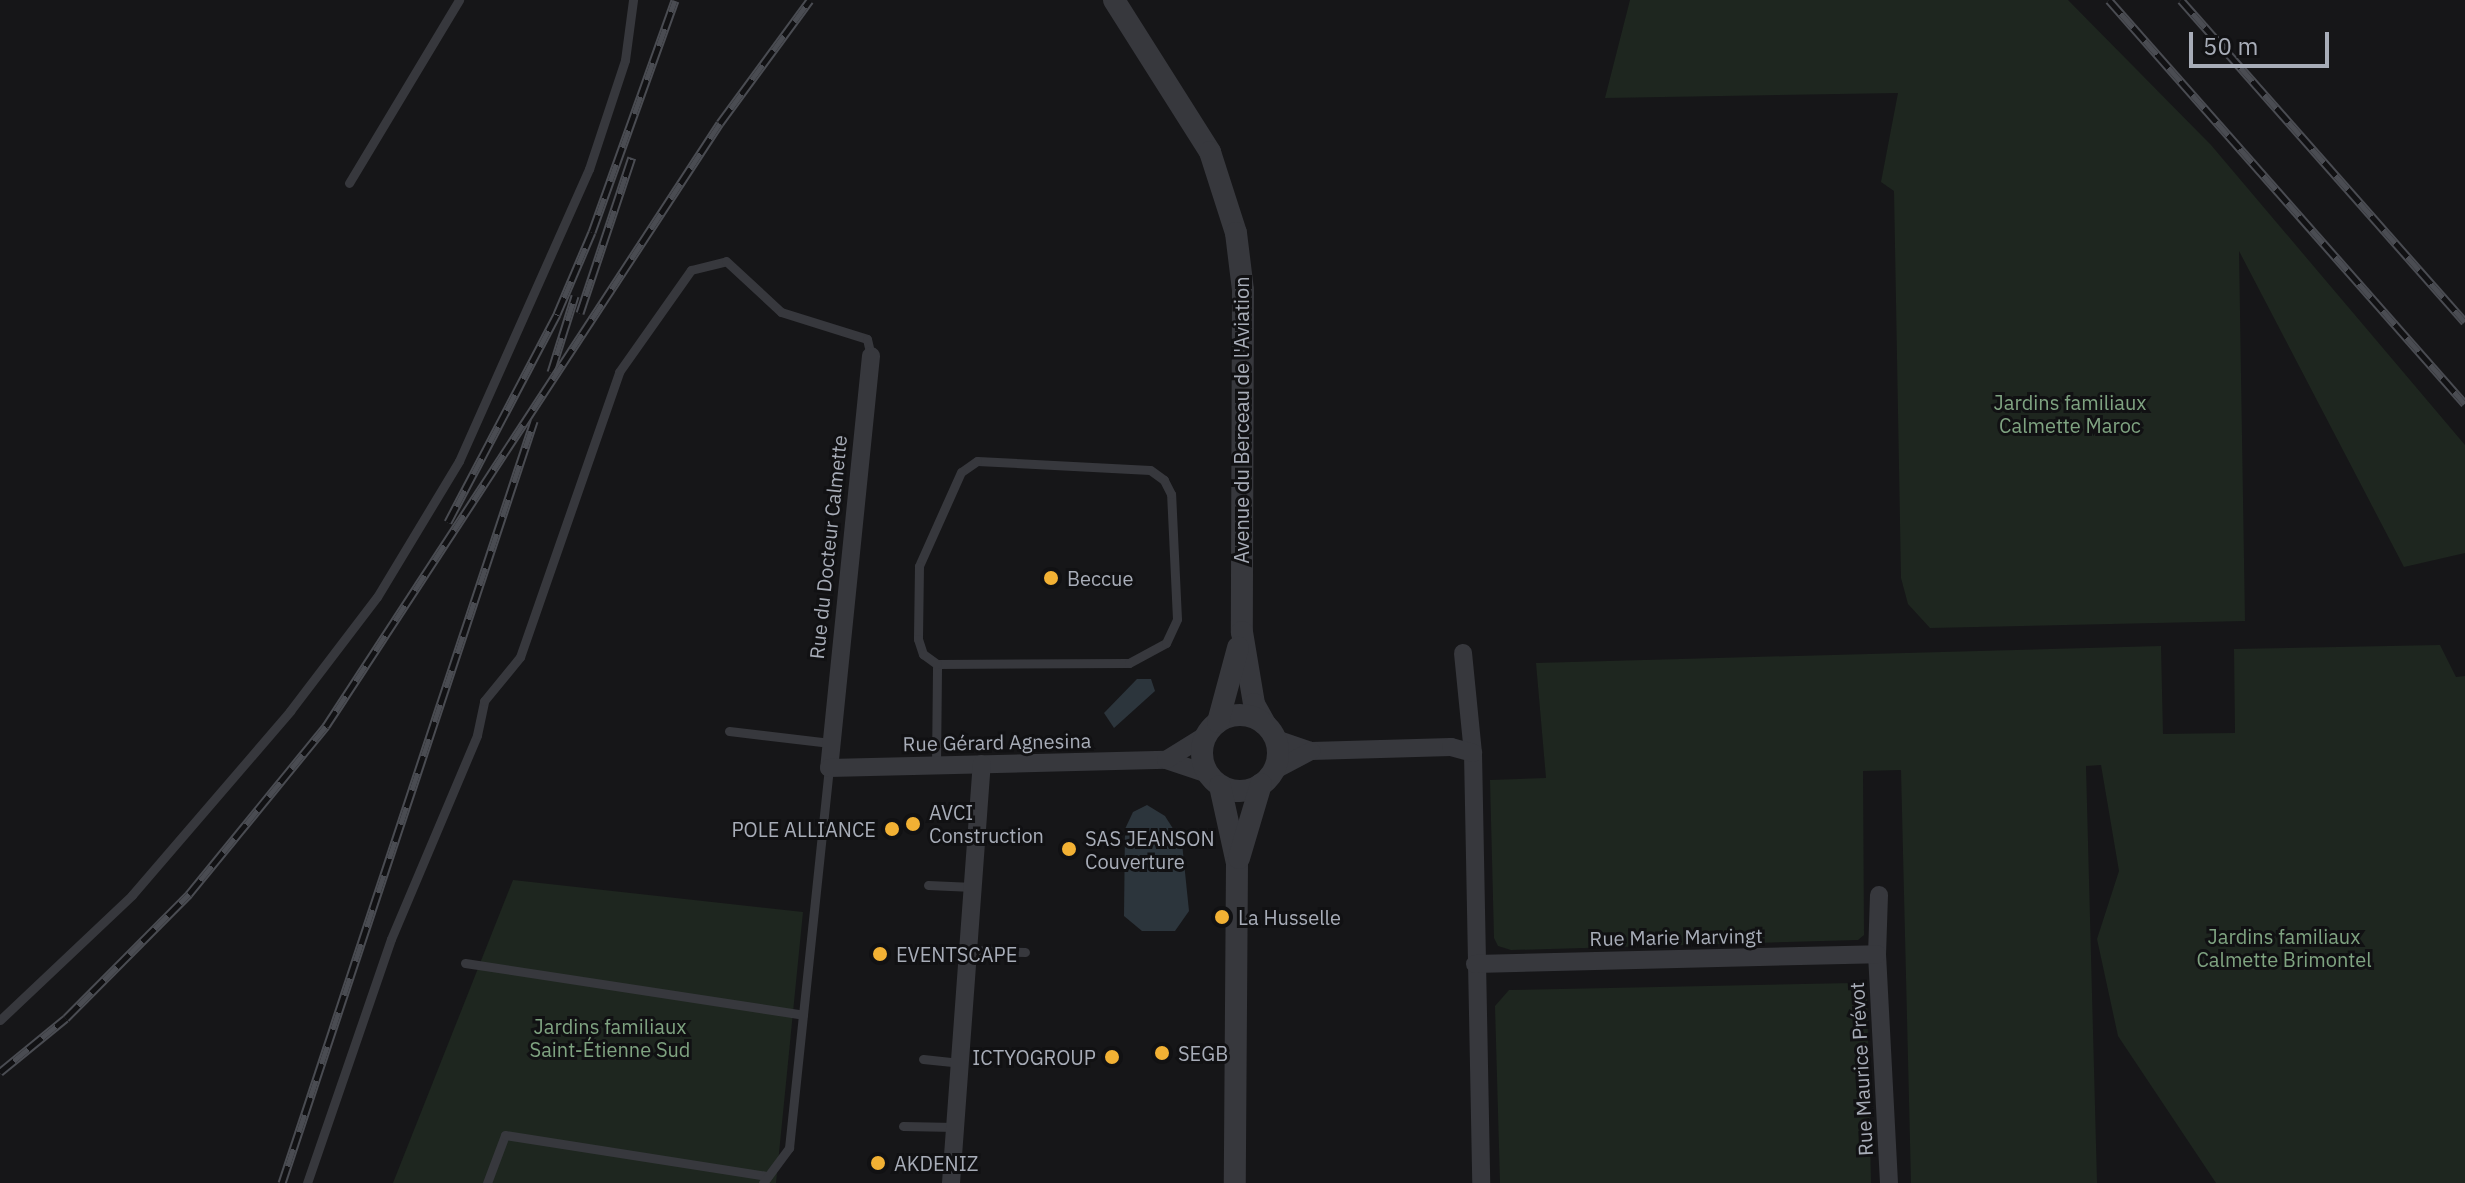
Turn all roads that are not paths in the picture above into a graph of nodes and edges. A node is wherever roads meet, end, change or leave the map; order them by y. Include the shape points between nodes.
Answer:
1 (459, 0) edge
2 (633, 0) edge
3 (1114, 0) edge
4 (349, 183) dead end
5 (871, 356) joint
6 (1242, 632) junction
7 (1463, 653) dead end
8 (937, 664) junction
9 (1212, 728) junction
10 (729, 731) dead end
11 (1270, 731) junction
12 (830, 743) junction
13 (1311, 751) junction
14 (1473, 753) junction
15 (1166, 760) junction
16 (982, 764) junction
17 (936, 765) junction
18 (829, 768) junction
19 (1268, 777) junction
20 (1214, 780) junction
21 (1237, 863) junction
22 (928, 885) dead end
23 (973, 887) junction
24 (1879, 895) dead end
25 (968, 950) junction
26 (1025, 952) dead end
27 (1877, 954) junction
28 (465, 963) dead end
29 (1475, 964) junction
30 (803, 1015) junction
31 (0, 1020) edge
32 (923, 1059) dead end
33 (960, 1063) junction
34 (903, 1126) dead end
35 (955, 1127) junction
36 (765, 1180) edge
37 (307, 1183) edge
38 (487, 1183) edge
39 (951, 1183) edge
40 (1235, 1183) edge
41 (1481, 1183) edge
42 (1889, 1183) edge

1 - 4 lane
2 - 31 lane via 625,60 589,169 459,461 377,597 290,711 132,895
3 - 6 street, Avenue du Berceau de l'Aviation via 1210,152 1236,233 1243,290
5 - 12 street, Rue du Docteur Calmette
5 - 37 lane via 867,339 781,312 726,261 691,270 619,372 520,657 484,701 477,735 391,939
6 - 9 street, Avenue du Berceau de l'Aviation
6 - 11 street, Avenue du Berceau de l'Aviation via 1254,704
7 - 14 street
8 - 8 lane via 1129,663 1166,643 1177,619 1171,494 1164,480 1150,470 977,461 961,472 919,566 918,639 923,654
8 - 17 lane
9 - 11 street via 1239,714
9 - 15 street
9 - 20 street via 1201,758
10 - 12 lane
11 - 13 street
11 - 19 street via 1279,759
12 - 18 street, Rue du Docteur Calmette
13 - 14 street via 1451,747
13 - 19 street
14 - 29 street
15 - 16 street, Rue Gérard Agnesina
15 - 20 street, Rue Gérard Agnesina
16 - 17 street, Rue Gérard Agnesina
16 - 23 street
17 - 18 street, Rue Gérard Agnesina
18 - 30 lane
19 - 20 street via 1239,791
19 - 21 street
20 - 21 street
21 - 40 street
22 - 23 lane
23 - 25 street
24 - 27 street, Rue Maurice Prévot
25 - 26 lane
25 - 33 street
27 - 29 street, Rue Marie Marvingt
27 - 42 street, Rue Maurice Prévot
28 - 30 lane
29 - 41 street
30 - 36 lane via 789,1148
32 - 33 lane
33 - 35 street
34 - 35 lane
35 - 39 street
36 - 38 lane via 505,1135

